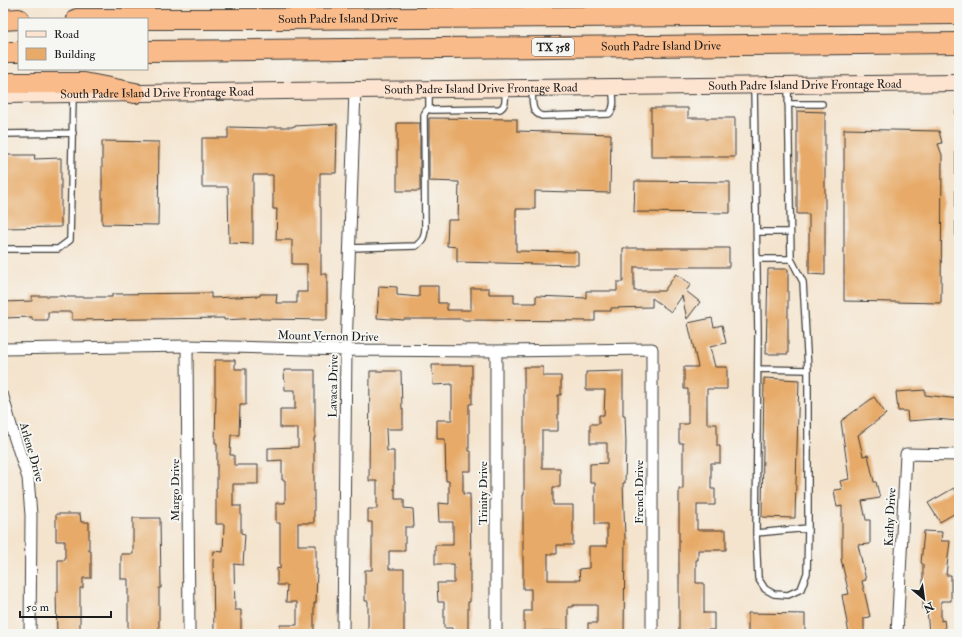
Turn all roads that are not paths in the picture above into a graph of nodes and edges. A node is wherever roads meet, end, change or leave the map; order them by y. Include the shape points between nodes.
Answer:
1 (959, 14) edge
2 (18, 19) edge
3 (148, 19) edge
4 (3, 20) edge
5 (959, 43) edge
6 (148, 51) edge
7 (3, 52) edge
8 (18, 52) edge
9 (3, 83) edge
10 (959, 84) edge
11 (788, 85) junction
12 (754, 86) junction
13 (612, 87) junction
14 (505, 88) junction
15 (532, 88) junction
16 (429, 89) junction
17 (355, 90) junction
18 (135, 93) junction
19 (73, 94) junction
20 (3, 95) edge
21 (788, 104) junction
22 (822, 104) dead end
23 (429, 108) junction
24 (959, 113) edge
25 (73, 133) junction
26 (3, 134) edge
27 (757, 232) junction
28 (790, 232) junction
29 (959, 234) edge
30 (350, 248) junction
31 (3, 249) edge
32 (757, 259) junction
33 (790, 259) junction
34 (187, 346) junction
35 (3, 349) edge
36 (652, 349) joint
37 (346, 350) junction
38 (496, 351) junction
39 (758, 369) junction
40 (808, 370) junction
41 (3, 397) edge
42 (959, 455) edge
43 (808, 528) junction
44 (756, 533) junction
45 (30, 634) edge
46 (189, 634) edge
47 (343, 634) edge
48 (496, 634) edge
49 (652, 634) edge
50 (897, 634) edge

1 - 3 highway, South Padre Island Drive
2 - 4 highway
5 - 6 highway, South Padre Island Drive / TX 358
7 - 8 highway
9 - 18 highway via 84,83
10 - 11 main road, South Padre Island Drive Frontage Road
11 - 12 main road, South Padre Island Drive Frontage Road
11 - 21 lane
12 - 13 main road, South Padre Island Drive Frontage Road
12 - 27 lane
13 - 15 main road, South Padre Island Drive Frontage Road
13 - 15 lane via 614,106 609,114 542,116 533,110
14 - 15 main road, South Padre Island Drive Frontage Road
14 - 16 main road, South Padre Island Drive Frontage Road
14 - 23 lane via 505,104 500,109
16 - 17 main road, South Padre Island Drive Frontage Road
16 - 23 lane
17 - 18 main road, South Padre Island Drive Frontage Road
17 - 30 street, Lavaca Drive
18 - 19 main road, South Padre Island Drive Frontage Road
19 - 20 main road, South Padre Island Drive Frontage Road
19 - 25 lane
21 - 22 lane
21 - 28 lane
23 - 30 lane via 424,115 424,238 416,246
24 - 29 lane
25 - 26 lane
25 - 31 lane via 70,240 58,249
27 - 28 lane
27 - 32 lane
28 - 33 lane
30 - 37 street, Lavaca Drive
32 - 33 lane
32 - 39 lane
33 - 40 lane via 803,282
34 - 35 street, Mount Vernon Drive
34 - 37 street, Mount Vernon Drive
34 - 46 street, Margo Drive
36 - 38 street, Mount Vernon Drive
36 - 49 street, French Drive
37 - 38 street, Mount Vernon Drive
37 - 47 street, Lavaca Drive
38 - 48 street, Trinity Drive
39 - 40 lane
39 - 44 lane
40 - 43 lane
41 - 45 street, Arlene Drive via 28,478 32,514
42 - 50 street, Kathy Drive via 906,454
43 - 44 lane
43 - 44 lane via 807,573 801,589 788,595 774,594 765,589 758,578

